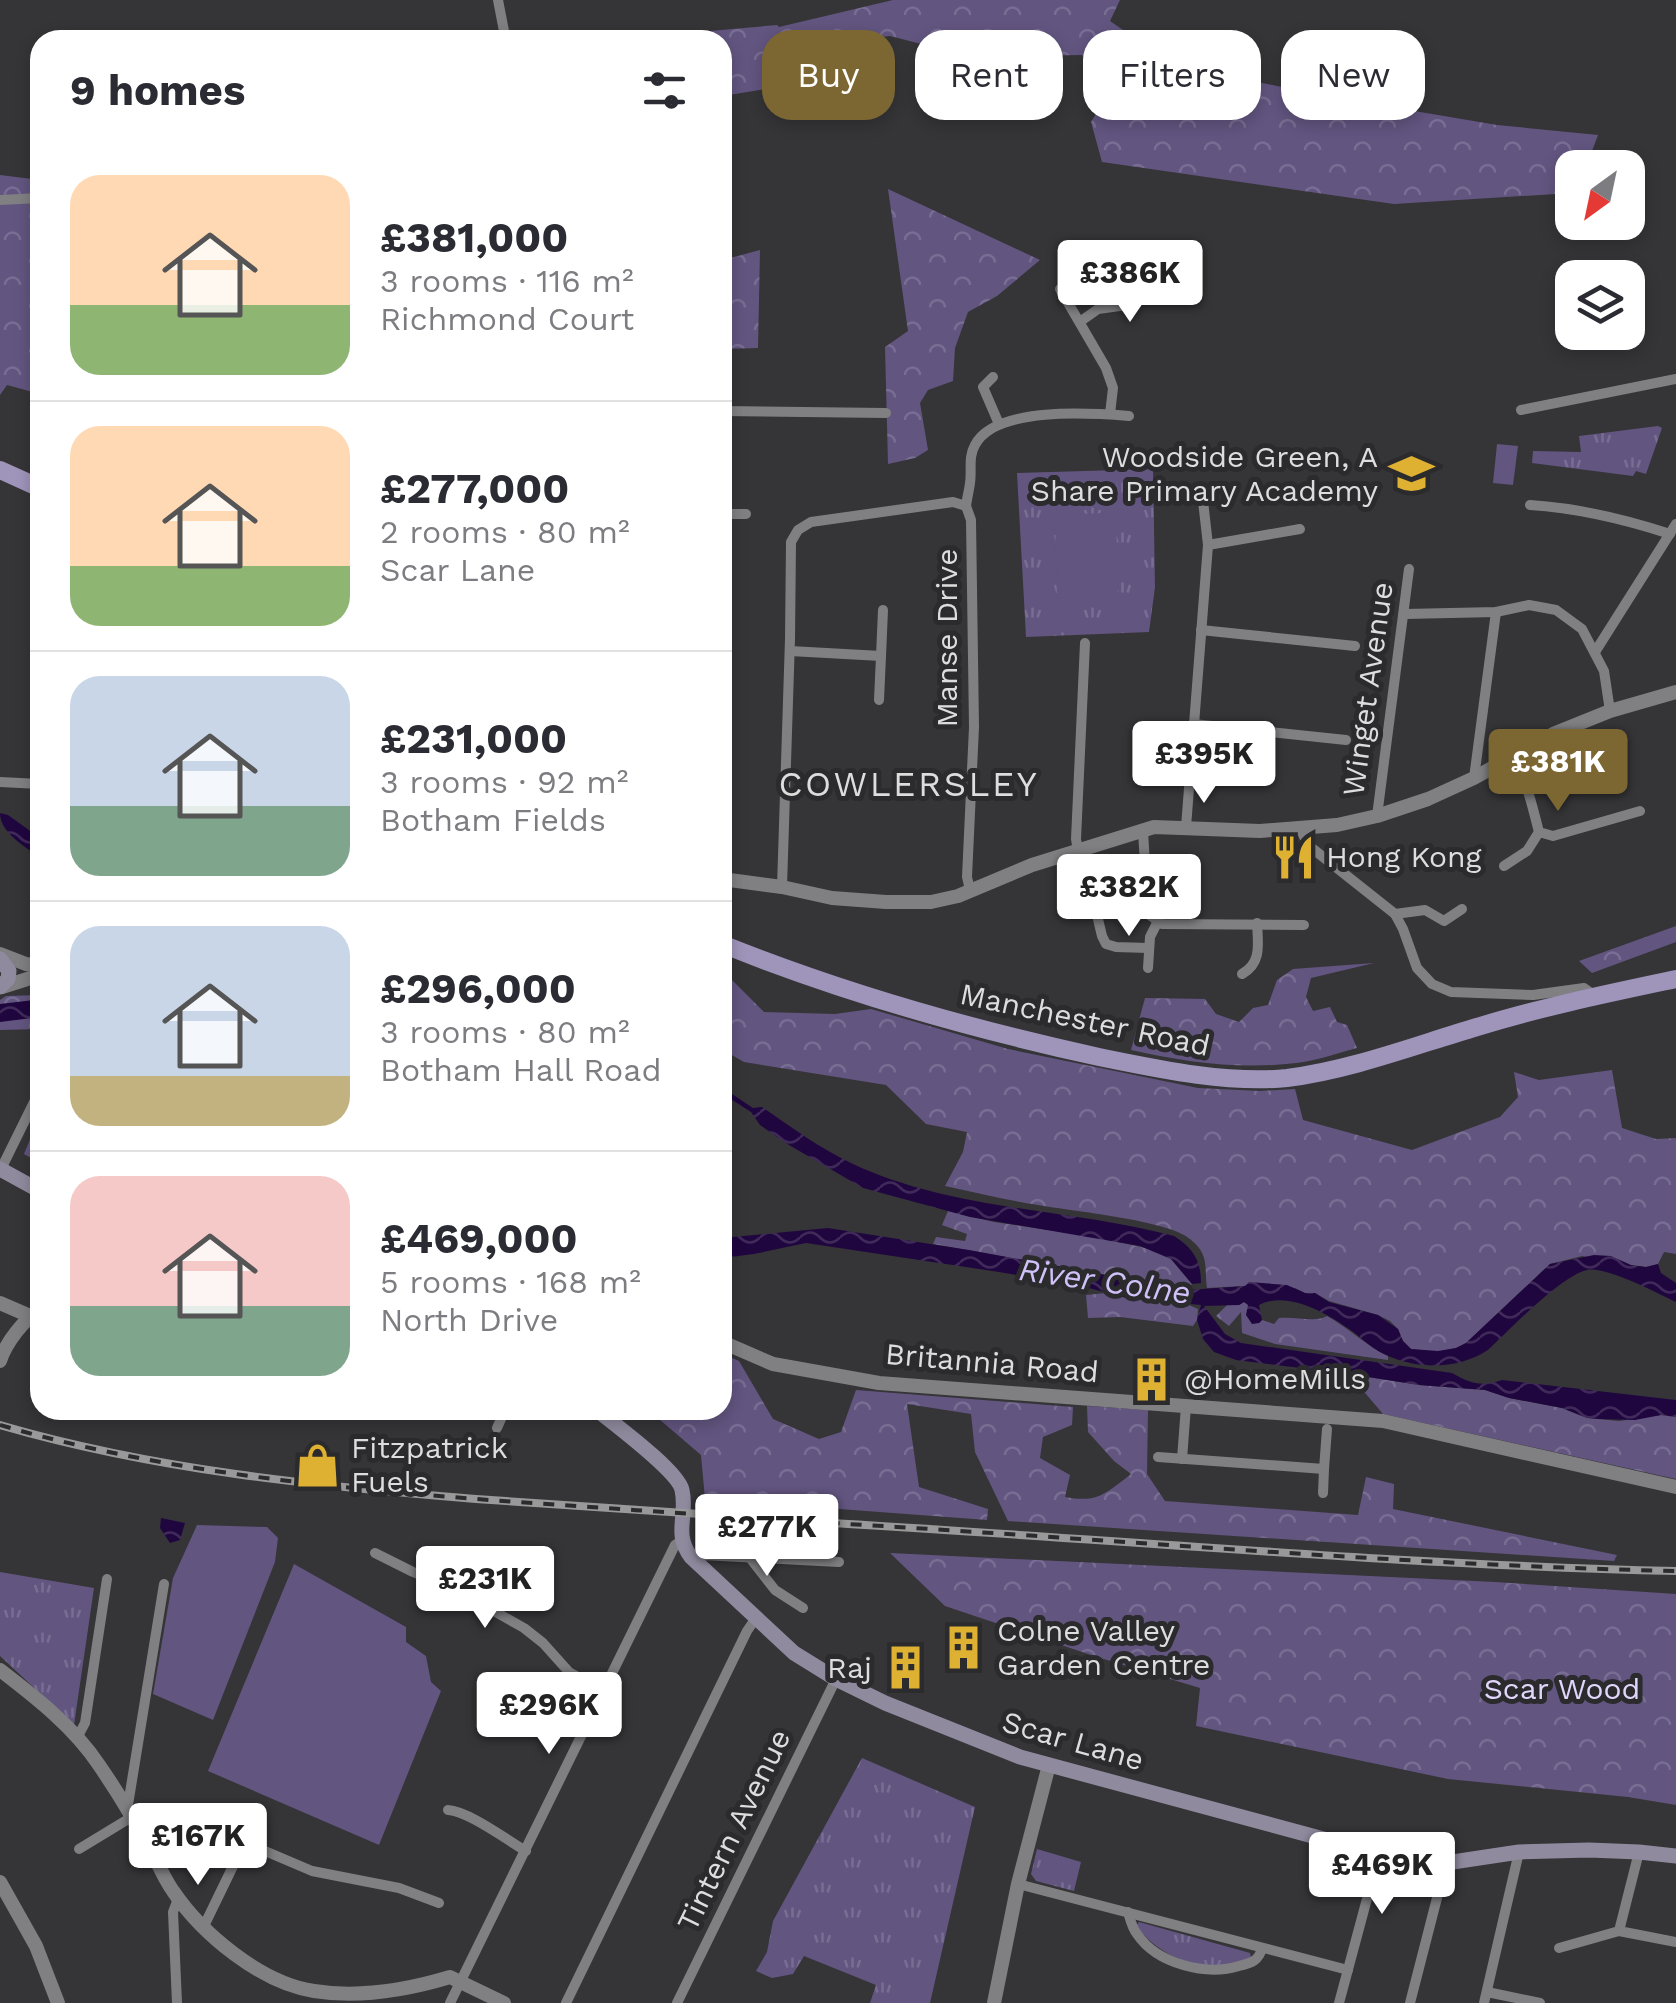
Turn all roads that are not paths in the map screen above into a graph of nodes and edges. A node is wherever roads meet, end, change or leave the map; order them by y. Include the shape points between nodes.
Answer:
1 (498, 0) edge
2 (501, 30) edge
3 (30, 198) edge
4 (0, 200) edge
5 (1060, 289) dead end
6 (1125, 298) dead end
7 (1080, 320) junction
8 (992, 377) dead end
9 (1676, 379) edge
10 (1521, 410) dead end
11 (732, 411) edge
12 (886, 414) dead end
13 (1110, 414) junction
14 (1129, 416) dead end
15 (999, 424) junction
16 (0, 470) edge
17 (30, 484) edge
18 (1203, 501) dead end
19 (966, 506) junction
20 (1530, 506) dead end
21 (732, 514) edge
22 (746, 514) dead end
23 (1673, 529) edge
24 (1300, 530) dead end
25 (1208, 545) junction
26 (1410, 569) dead end
27 (883, 610) dead end
28 (1496, 612) junction
29 (1405, 614) junction
30 (1201, 630) junction
31 (1086, 643) dead end
32 (1355, 646) dead end
33 (790, 651) junction
34 (1594, 652) junction
35 (881, 656) junction
36 (1676, 692) edge
37 (879, 700) dead end
38 (1610, 711) junction
39 (1193, 724) junction
40 (1346, 740) dead end
41 (1511, 757) junction
42 (1474, 778) junction
43 (0, 782) edge
44 (30, 784) edge
45 (1640, 811) dead end
46 (1377, 816) junction
47 (1186, 827) junction
48 (1300, 828) junction
49 (1143, 831) junction
50 (1539, 832) junction
51 (1078, 851) junction
52 (1504, 866) dead end
53 (732, 880) edge
54 (782, 887) junction
55 (970, 890) junction
56 (1462, 909) dead end
57 (1080, 914) dead end
58 (1395, 914) junction
59 (1158, 921) junction
60 (1258, 923) junction
61 (1304, 925) dead end
62 (732, 948) edge
63 (1148, 948) junction
64 (0, 957) edge
65 (30, 965) edge
66 (1148, 968) dead end
67 (1242, 974) dead end
68 (1676, 978) edge
69 (30, 979) edge
70 (1, 987) edge
71 (1596, 996) junction
72 (30, 1110) edge
73 (0, 1169) edge
74 (30, 1186) edge
75 (0, 1303) edge
76 (30, 1311) edge
77 (30, 1318) edge
78 (732, 1346) edge
79 (0, 1361) edge
80 (1186, 1406) junction
81 (501, 1420) edge
82 (609, 1420) edge
83 (497, 1428) dead end
84 (1327, 1429) dead end
85 (1158, 1457) dead end
86 (1182, 1459) junction
87 (1324, 1469) junction
88 (1676, 1486) edge
89 (1323, 1493) dead end
90 (681, 1537) junction
91 (374, 1553) dead end
92 (692, 1558) junction
93 (750, 1558) junction
94 (839, 1562) dead end
95 (107, 1579) dead end
96 (164, 1584) dead end
97 (802, 1608) dead end
98 (756, 1618) junction
99 (0, 1670) edge
100 (836, 1679) junction
101 (603, 1691) junction
102 (77, 1738) junction
103 (1049, 1765) junction
104 (448, 1810) dead end
105 (129, 1815) junction
106 (79, 1849) dead end
107 (526, 1851) junction
108 (1518, 1852) junction
109 (1639, 1852) junction
110 (1378, 1854) junction
111 (1676, 1856) edge
112 (1446, 1862) junction
113 (0, 1882) edge
114 (1018, 1884) junction
115 (178, 1899) junction
116 (438, 1904) dead end
117 (1128, 1912) junction
118 (203, 1928) junction
119 (1618, 1931) junction
120 (1676, 1942) edge
121 (1262, 1948) junction
122 (1559, 1948) dead end
123 (1348, 1970) junction
124 (461, 1982) junction
125 (1485, 1998) edge
126 (58, 2003) edge
127 (177, 2003) edge
128 (450, 2003) edge
129 (504, 2003) edge
130 (566, 2003) edge
131 (676, 2003) edge
132 (994, 2003) edge
133 (1339, 2003) edge
134 (1410, 2003) edge
135 (1540, 2003) edge

1 - 2 street
3 - 4 street
5 - 7 street
6 - 7 street via 1127,305 1098,308
7 - 13 street via 1114,388
8 - 15 street via 983,387
9 - 10 street
11 - 12 street
13 - 14 street
13 - 15 street via 1038,415
15 - 19 street, Manse Drive via 976,442
16 - 17 main road
18 - 25 street
19 - 33 street via 952,502 811,522 798,530 790,542
19 - 55 street, Manse Drive via 972,520
20 - 23 street
21 - 22 street
23 - 34 street
24 - 25 street
25 - 30 street
26 - 29 street, Winget Avenue
27 - 35 street
28 - 29 street
28 - 34 street via 1528,605 1556,610 1582,629
28 - 42 street
29 - 46 street, Winget Avenue
30 - 32 street
30 - 39 street
31 - 51 street
33 - 35 street
33 - 54 street
34 - 38 street
35 - 37 street
36 - 38 street
38 - 41 street
39 - 40 street
39 - 47 street
41 - 42 street
41 - 50 street
42 - 46 street
43 - 44 street
45 - 50 street via 1553,836
46 - 48 street
47 - 48 street
47 - 49 street
48 - 58 street via 1308,845
49 - 51 street
49 - 59 street via 1148,914
50 - 52 street via 1527,852
51 - 55 street
53 - 54 street
54 - 55 street via 886,902 931,902
56 - 58 street via 1444,921 1425,910
57 - 63 street via 1097,915 1106,944
58 - 71 street via 1417,968 1451,992 1533,995 1584,988
59 - 60 street
59 - 63 street
60 - 61 street
60 - 67 street via 1258,955
62 - 71 main road, Manchester Road via 818,980 1040,1044 1159,1070 1232,1077 1316,1072
63 - 66 street
64 - 65 street
64 - 70 main road via 9,971
68 - 71 main road, Manchester Road
69 - 70 street
72 - 73 street
73 - 74 main road
75 - 76 street
77 - 79 street
78 - 80 street, Britannia Road via 773,1364 879,1382
80 - 86 street
80 - 88 street, Britannia Road via 1383,1421
81 - 83 street
82 - 90 main road via 679,1482
84 - 87 street
85 - 86 street
86 - 87 street
87 - 89 street
90 - 92 main road, Scar Lane
90 - 101 street
91 - 101 street via 524,1628 569,1672
92 - 93 street
92 - 98 main road, Scar Lane
93 - 94 street
93 - 97 street via 775,1590
95 - 102 street via 85,1723
96 - 105 street
98 - 100 main road, Scar Lane
98 - 130 street
99 - 102 street
100 - 103 main road, Scar Lane via 956,1733
100 - 131 street, Tintern Avenue
101 - 107 street
102 - 105 street
103 - 110 main road, Scar Lane
103 - 114 street
104 - 107 street
105 - 106 street
105 - 115 street
107 - 124 street
108 - 109 main road, Scar Lane
108 - 112 main road, Scar Lane
108 - 125 street
109 - 111 main road, Scar Lane
109 - 119 street
110 - 112 main road, Scar Lane
110 - 123 street
112 - 134 street
113 - 126 street
114 - 117 street
114 - 132 street
115 - 118 street
115 - 127 street
116 - 118 street via 399,1888 312,1872 258,1848 236,1860
117 - 121 street
117 - 121 street via 1146,1944 1185,1965 1226,1970 1257,1960
118 - 124 street via 272,1978 311,1991 369,1992 450,1977
119 - 120 street
119 - 122 street
121 - 123 street
123 - 133 street
124 - 128 street
124 - 129 street
125 - 135 street

